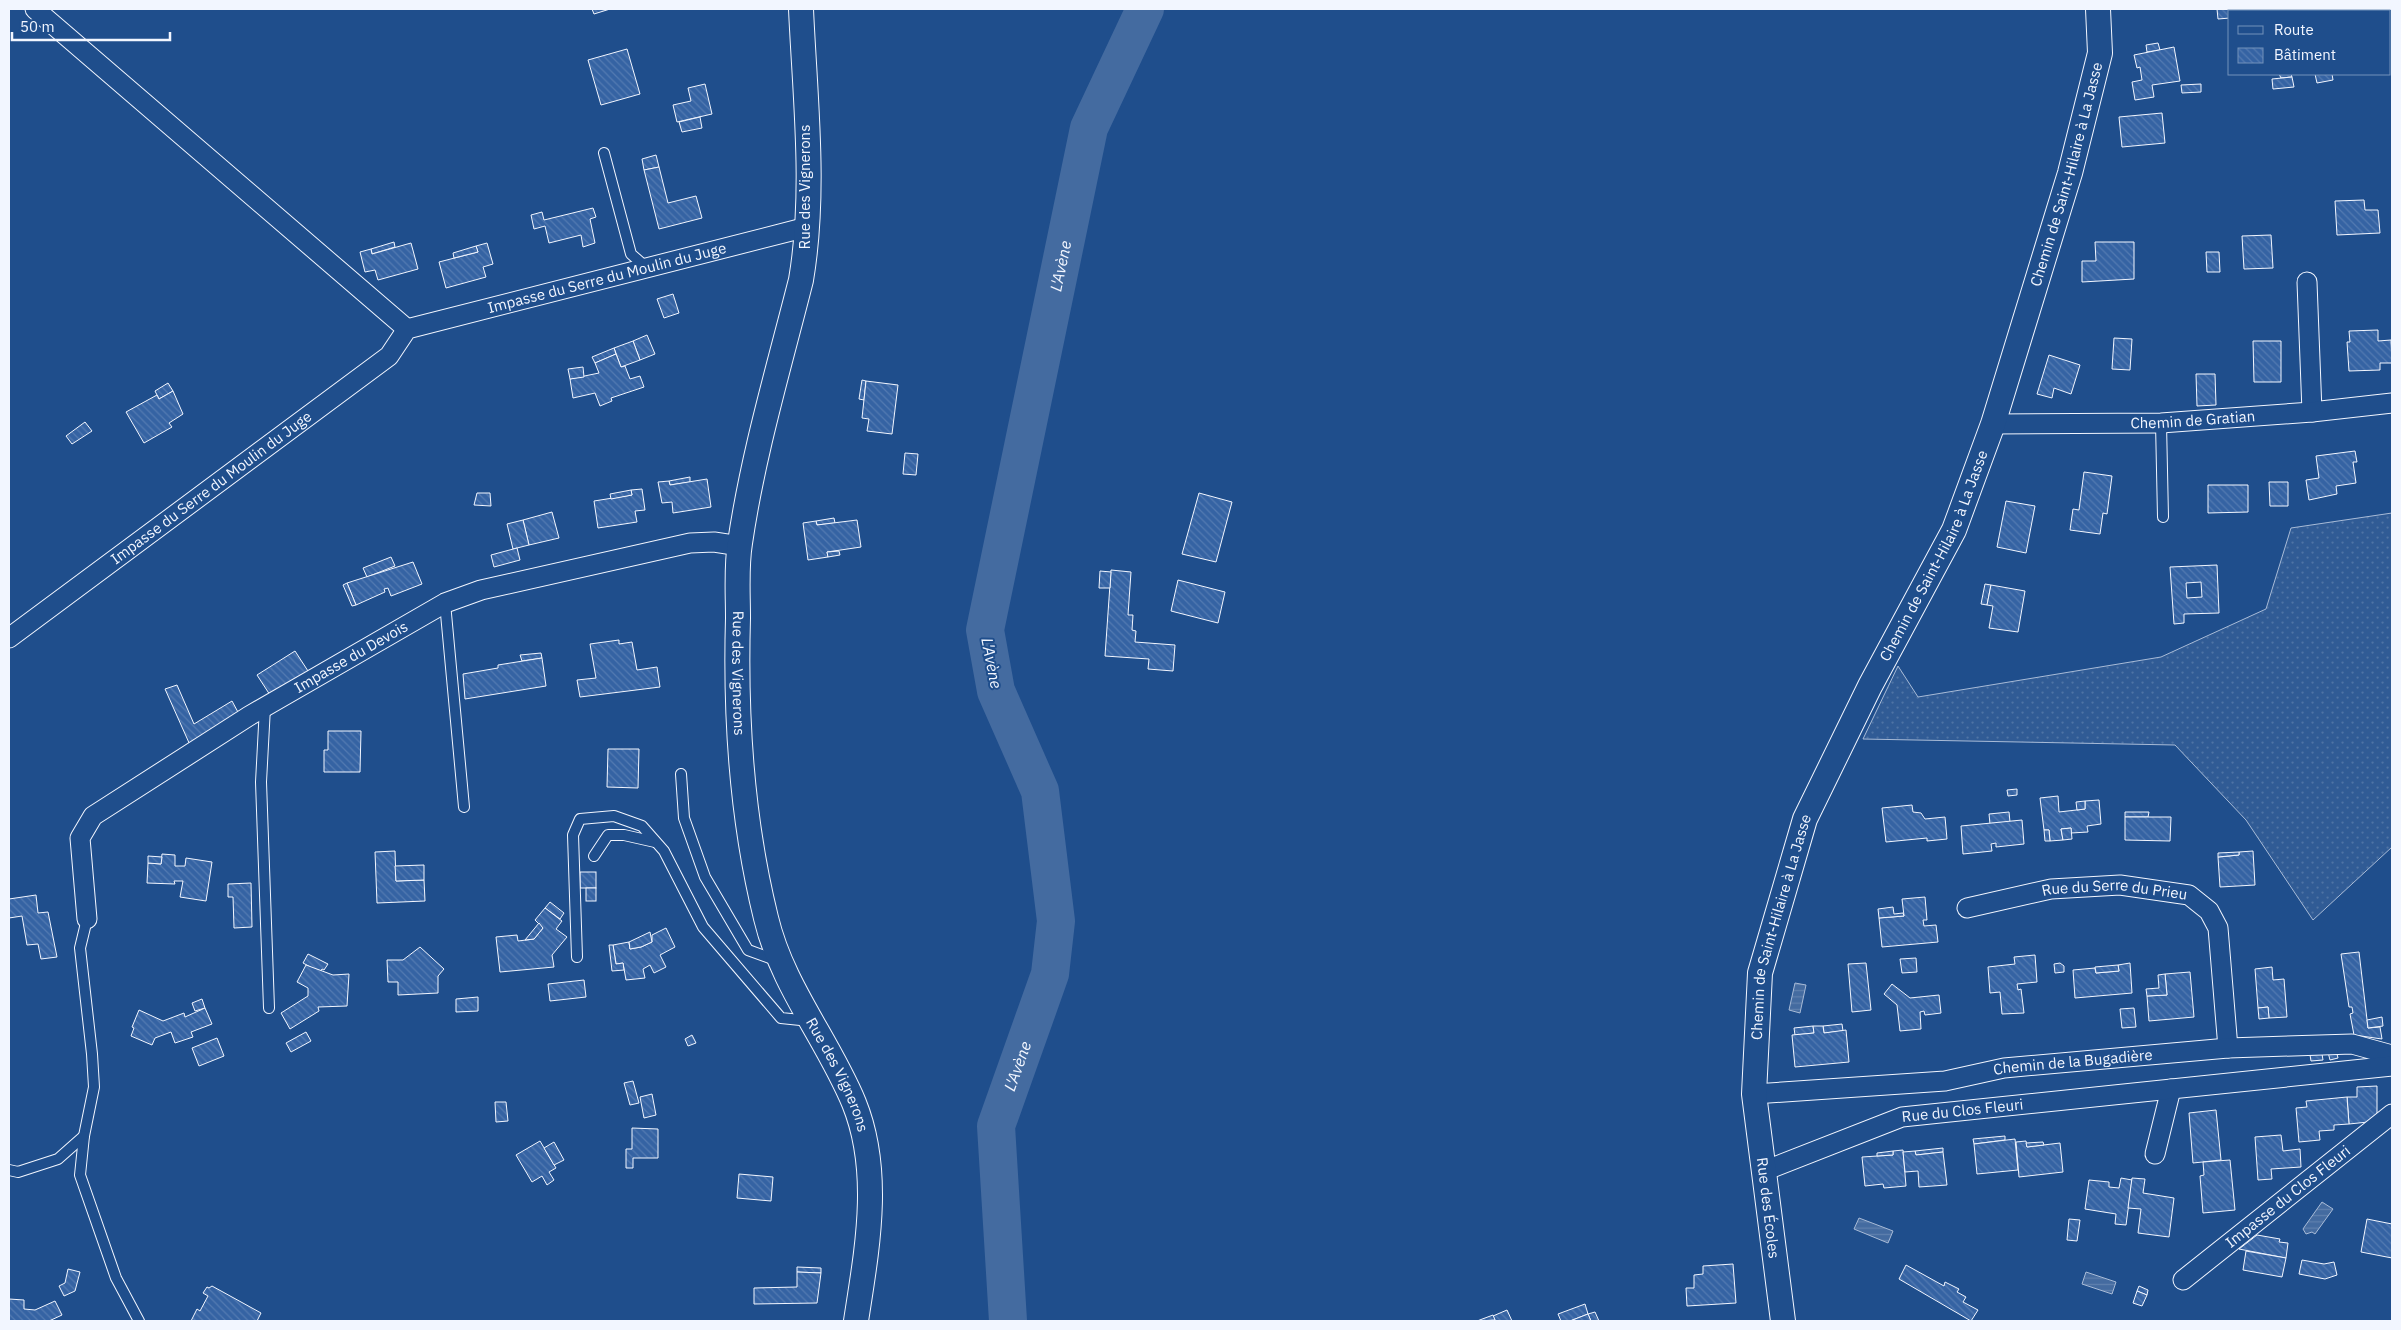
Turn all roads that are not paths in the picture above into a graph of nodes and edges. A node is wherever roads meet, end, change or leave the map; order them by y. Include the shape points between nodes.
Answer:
1 (35, 9) edge
2 (801, 9) edge
3 (2098, 9) edge
4 (604, 153) dead end
5 (807, 227) junction
6 (647, 268) junction
7 (2307, 282) dead end
8 (407, 329) junction
9 (2392, 402) edge
10 (2312, 412) junction
11 (2161, 423) junction
12 (1993, 424) junction
13 (2163, 517) dead end
14 (740, 546) junction
15 (445, 603) junction
16 (9, 638) edge
17 (265, 707) junction
18 (681, 774) dead end
19 (464, 807) dead end
20 (654, 842) junction
21 (594, 856) dead end
22 (1967, 908) dead end
23 (87, 919) joint
24 (577, 956) dead end
25 (781, 962) junction
26 (269, 1008) dead end
27 (810, 1021) junction
28 (2228, 1048) junction
29 (2392, 1055) edge
30 (2392, 1066) edge
31 (2171, 1089) junction
32 (1754, 1094) junction
33 (2392, 1114) edge
34 (84, 1136) junction
35 (2155, 1154) dead end
36 (9, 1170) edge
37 (1764, 1171) junction
38 (2183, 1280) dead end
39 (139, 1321) edge
40 (856, 1321) edge
41 (1783, 1321) edge

1 - 8 street
2 - 5 street, Rue des Vignerons
3 - 12 street, Chemin de Saint-Hilaire à La Jasse via 2100,53 2070,173
4 - 6 lane via 631,254
5 - 6 street, Impasse du Serre du Moulin du Juge
5 - 14 street, Rue des Vignerons via 801,280 758,448
6 - 8 street, Impasse du Serre du Moulin du Juge
7 - 10 street
8 - 16 street, Impasse du Serre du Moulin du Juge via 390,356
9 - 10 street, Chemin de Gratian
10 - 11 street, Chemin de Gratian
11 - 12 street, Chemin de Gratian
11 - 13 lane
12 - 32 street, Chemin de Saint-Hilaire à La Jasse via 1954,530 1870,686 1805,819 1760,973
14 - 15 street, Impasse du Devois via 690,543 481,590
14 - 25 street, Rue des Vignerons via 738,708 747,818 753,865 767,923
15 - 17 street, Impasse du Devois
15 - 19 lane
17 - 23 street, Impasse du Devois via 93,816 80,838
17 - 26 lane via 261,782
18 - 25 lane via 684,818 705,877 748,950
20 - 21 lane via 608,835
20 - 24 lane via 642,826 614,816 580,819 573,836
20 - 27 lane via 664,851 703,927 781,1018
22 - 28 street, Rue du Serre du Prieu via 2052,889 2120,885 2189,895 2209,911 2218,928
23 - 34 lane via 80,948 94,1088
25 - 27 street, Rue des Vignerons
27 - 40 street, Rue des Vignerons via 854,1103 869,1160 870,1215
28 - 29 street, Chemin de la Bugadière via 2352,1044
28 - 32 street, Chemin de la Bugadière via 2004,1068 1945,1080
30 - 31 street, Rue du Clos Fleuri
31 - 35 street
31 - 37 street, Rue du Clos Fleuri via 1902,1117
32 - 37 street, Rue des Écoles
33 - 38 street, Impasse du Clos Fleuri
34 - 36 lane via 58,1159 18,1172
34 - 39 lane via 80,1175 116,1278
37 - 41 street, Rue des Écoles

